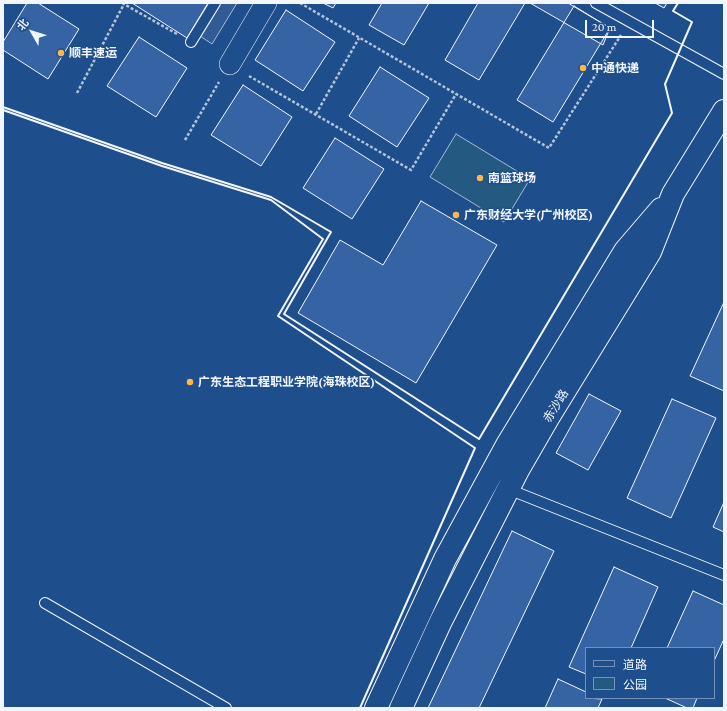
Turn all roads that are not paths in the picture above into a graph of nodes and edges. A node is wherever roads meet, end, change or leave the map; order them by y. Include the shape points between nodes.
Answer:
1 (215, 3) edge
2 (266, 3) edge
3 (596, 3) edge
4 (191, 42) road end
5 (230, 64) road end
6 (724, 74) edge
7 (724, 111) edge
8 (673, 194) junction
9 (508, 489) junction
10 (724, 575) edge
11 (45, 603) dead end
12 (226, 708) edge
13 (376, 708) edge
14 (401, 708) edge

1 - 4 lane
2 - 5 street
3 - 6 lane
7 - 8 main road, 赤沙路
8 - 9 main road, 赤沙路 via 650,252 548,418
8 - 13 main road via 625,251 507,445 445,559
9 - 10 lane
9 - 14 main road, 赤沙路 via 441,621
11 - 12 lane

